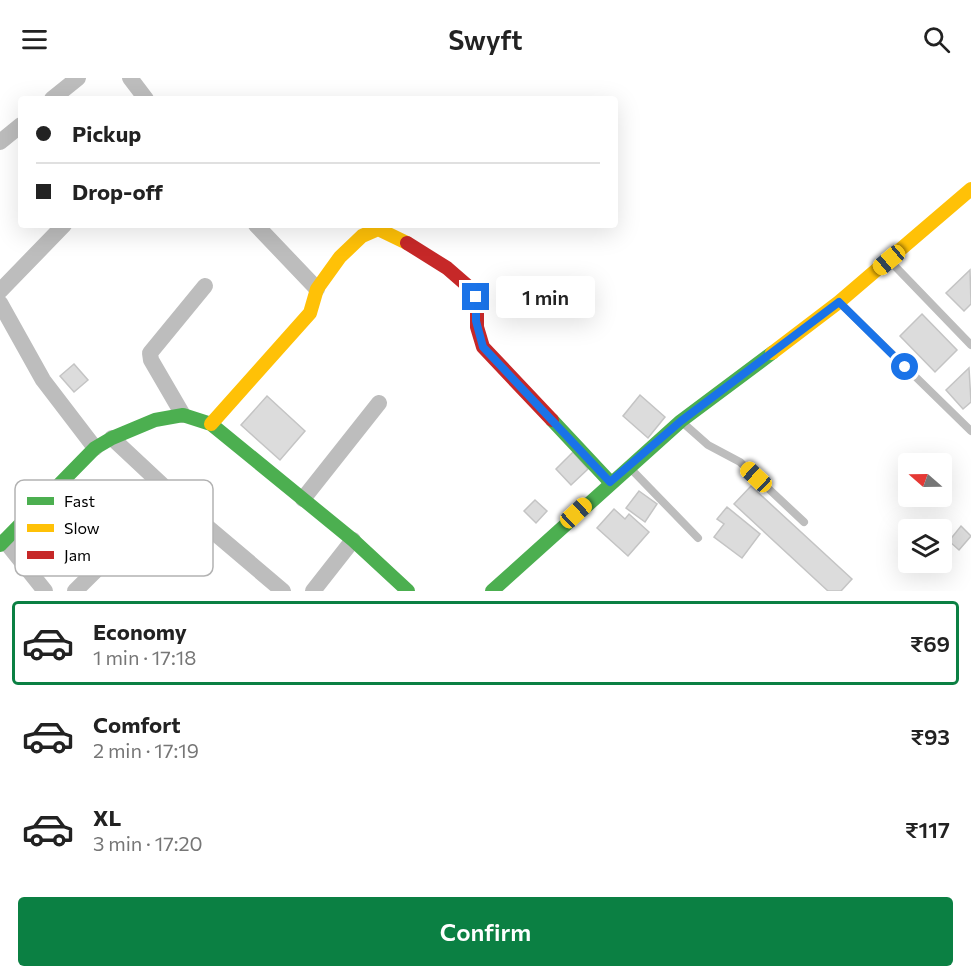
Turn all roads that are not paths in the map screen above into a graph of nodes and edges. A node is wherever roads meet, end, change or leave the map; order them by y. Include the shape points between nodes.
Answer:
1 (78, 78) edge
2 (130, 78) edge
3 (56, 96) edge
4 (144, 96) edge
5 (18, 127) edge
6 (0, 142) edge
7 (971, 189) edge
8 (61, 228) edge
9 (259, 228) edge
10 (889, 260) junction
11 (205, 286) dead end
12 (317, 289) junction
13 (0, 291) edge
14 (839, 302) junction
15 (0, 303) edge
16 (971, 345) edge
17 (379, 403) dead end
18 (183, 416) junction
19 (681, 421) junction
20 (211, 424) junction
21 (971, 431) edge
22 (112, 438) junction
23 (95, 448) junction
24 (628, 466) junction
25 (64, 480) edge
26 (158, 480) edge
27 (610, 482) junction
28 (303, 499) junction
29 (804, 522) dead end
30 (213, 529) edge
31 (15, 530) edge
32 (698, 538) dead end
33 (353, 540) junction
34 (2, 543) edge
35 (15, 556) edge
36 (33, 576) edge
37 (90, 576) edge
38 (45, 591) edge
39 (75, 591) edge
40 (284, 591) edge
41 (313, 591) edge
42 (408, 591) edge
43 (492, 591) edge

1 - 3 street
2 - 4 street
5 - 6 street
7 - 10 street
8 - 13 street
9 - 12 street
10 - 14 street
10 - 16 lane
11 - 18 street via 150,352
12 - 20 street via 310,313
12 - 27 street via 340,257 362,236 378,229 428,254 468,285 476,297 476,321 483,347
14 - 19 street
14 - 21 lane
15 - 23 street via 43,380
17 - 28 street
18 - 20 street
18 - 22 street via 155,420
19 - 24 street
19 - 29 lane via 708,446 740,462
20 - 28 street
22 - 23 street
22 - 26 street
23 - 25 street
24 - 27 street
24 - 32 lane
27 - 43 street
28 - 33 street
30 - 40 street
31 - 34 street
33 - 41 street
33 - 42 street
34 - 35 street
36 - 38 street
37 - 39 street

